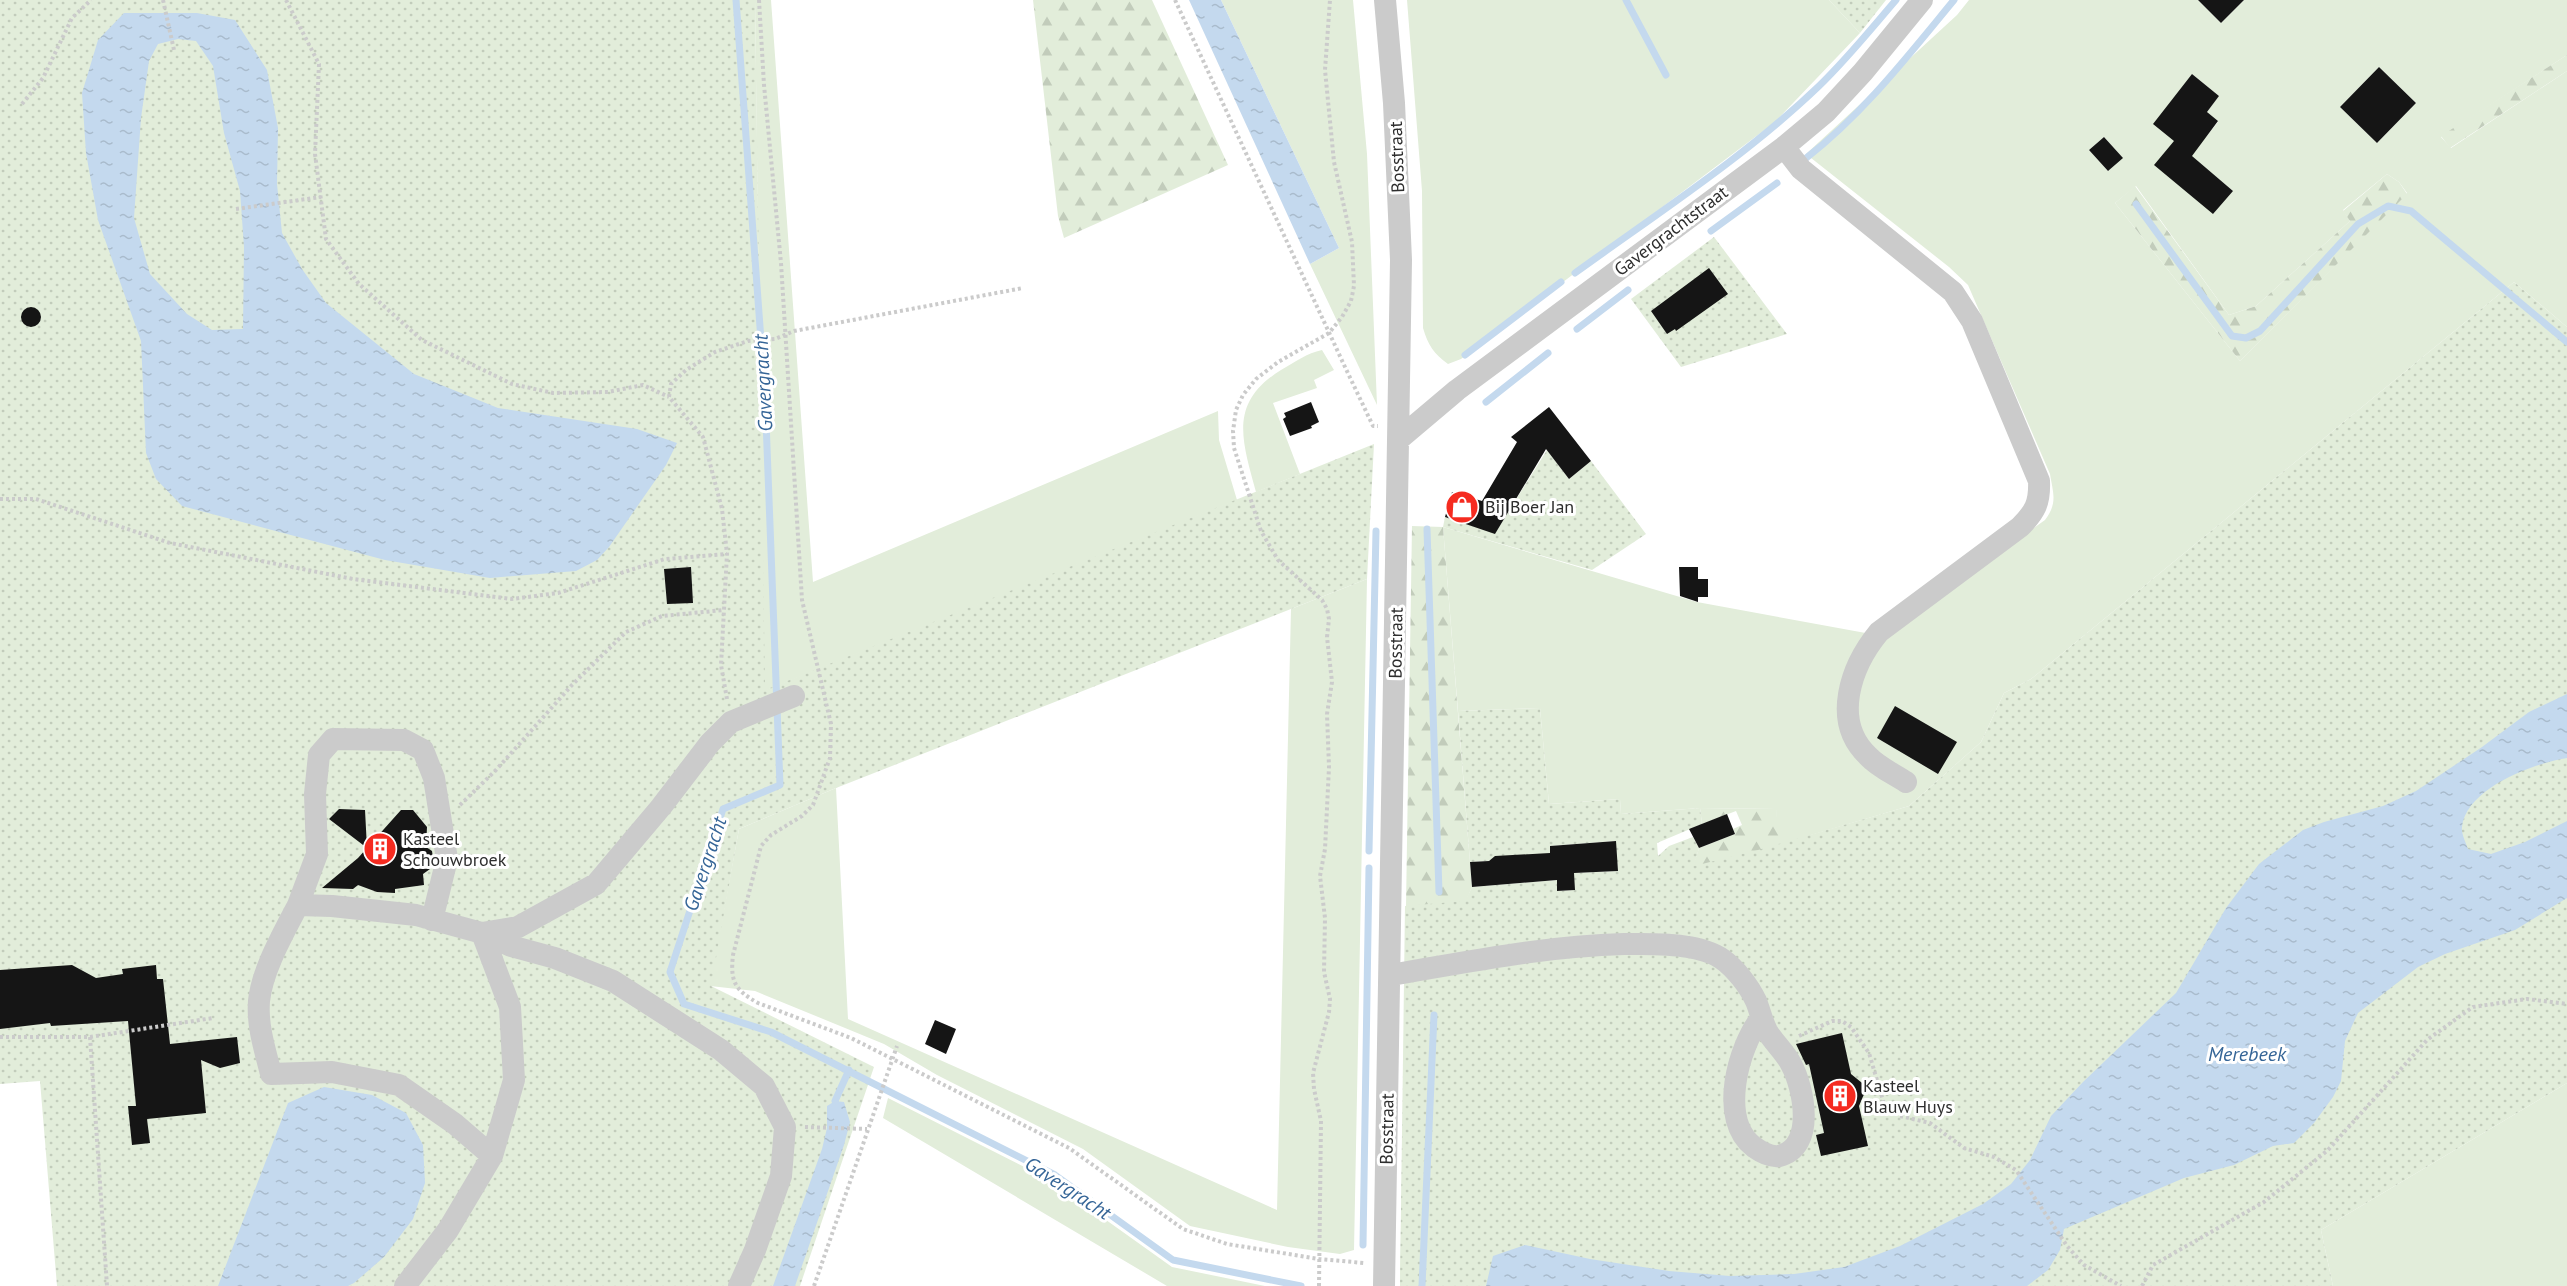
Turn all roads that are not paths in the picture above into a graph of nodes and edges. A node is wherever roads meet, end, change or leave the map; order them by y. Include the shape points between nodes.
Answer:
1 (1385, 0) edge
2 (1922, 0) edge
3 (1784, 147) junction
4 (1399, 432) junction
5 (794, 696) dead end
6 (1906, 782) dead end
7 (298, 905) junction
8 (432, 920) junction
9 (482, 933) junction
10 (1389, 975) junction
11 (1761, 1018) junction
12 (492, 1156) junction
13 (1384, 1275) edge
14 (405, 1286) edge
15 (738, 1286) edge

1 - 4 street, Bosstraat via 1401,260
2 - 3 street, Gavergrachtstraat via 1826,112
3 - 4 street, Gavergrachtstraat
3 - 6 street via 1801,169 1964,305 2039,481 2040,497 2034,513 1879,632 1855,671 1848,698 1848,725 1869,758
4 - 10 street, Bosstraat
5 - 9 street via 731,722 596,884 518,927
7 - 8 street via 416,915
7 - 8 street via 317,854 315,794 319,755 333,739 404,740 423,750 434,778 447,859
7 - 12 street via 273,954 259,1000 261,1038 272,1074 332,1072 399,1085
8 - 9 street
9 - 12 street via 510,1007 514,1080
9 - 15 street via 613,981 721,1050 764,1086 785,1127 781,1176
10 - 11 street via 1582,945 1688,947 1721,958 1755,1000
10 - 13 street, Bosstraat
11 - 11 street via 1792,1065 1804,1116 1803,1134 1792,1149 1778,1156 1762,1153 1750,1144 1736,1114 1738,1060 1750,1031
12 - 14 street via 448,1230

